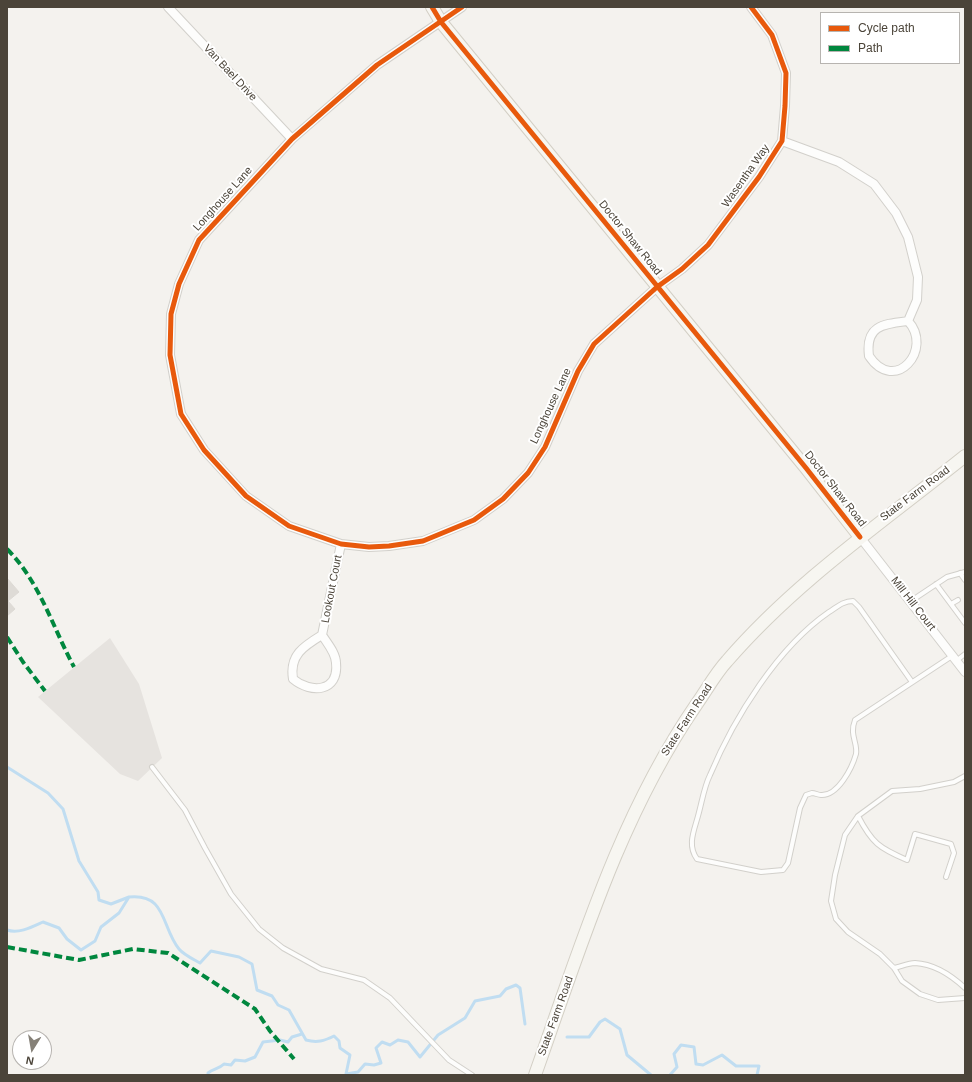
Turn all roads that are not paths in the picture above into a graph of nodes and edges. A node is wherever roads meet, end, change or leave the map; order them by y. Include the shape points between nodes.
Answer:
1 (168, 7) edge
2 (432, 7) edge
3 (462, 7) edge
4 (751, 7) edge
5 (441, 22) junction
6 (292, 139) junction
7 (782, 141) junction
8 (657, 287) junction
9 (908, 321) junction
10 (965, 456) edge
11 (860, 537) junction
12 (341, 544) junction
13 (963, 573) edge
14 (965, 580) edge
15 (936, 584) junction
16 (958, 600) dead end
17 (911, 601) junction
18 (951, 604) junction
19 (964, 620) edge
20 (322, 635) junction
21 (965, 654) edge
22 (954, 658) junction
23 (965, 672) edge
24 (912, 682) junction
25 (152, 767) dead end
26 (965, 776) edge
27 (858, 816) junction
28 (946, 878) dead end
29 (894, 968) junction
30 (965, 988) edge
31 (965, 998) edge
32 (472, 1075) edge
33 (535, 1075) edge

1 - 6 street, Van Bael Drive
2 - 5 main road, Doctor Shaw Road
3 - 5 street
4 - 7 street, Wasentha Way via 772,35 786,73
5 - 6 street, Longhouse Lane via 377,65
5 - 8 main road, Doctor Shaw Road
6 - 12 street, Longhouse Lane via 199,240 179,284 171,314 170,355 181,414 204,450 246,496 289,526
7 - 8 street, Wasentha Way via 759,177 708,245
7 - 9 street via 839,162 874,184 896,213 908,238 918,277 917,300
8 - 11 main road, Doctor Shaw Road
8 - 12 street, Longhouse Lane via 594,344 578,371 545,447 528,473 503,499 474,520 423,541 369,547
9 - 9 street via 880,326 870,336 869,356 880,368 895,371 910,364 916,332
10 - 11 main road, State Farm Road
11 - 17 street, Mill Hill Court
11 - 33 main road, State Farm Road via 796,589 755,629 725,663 676,734 640,799 602,889
12 - 20 street, Lookout Court
13 - 14 lane
13 - 15 lane via 946,577
15 - 17 lane
15 - 18 lane
16 - 18 lane
17 - 22 street, Mill Hill Court
18 - 19 lane
20 - 20 street, Lookout Court via 336,658 334,678 331,683 320,688 301,686 293,679 293,663 309,643
21 - 22 lane
22 - 23 street, Mill Hill Court
22 - 24 lane
24 - 24 lane via 855,720 852,728 856,752 850,768 832,792 821,796 812,792 806,795 800,808 788,863 783,870 761,872 696,859 692,852 692,839 709,776 774,664 813,624 845,601 853,601
25 - 32 lane via 185,810 231,894 259,929 283,948 321,970 364,980 390,998 449,1060
26 - 27 lane via 954,782 920,789 892,791
27 - 28 lane via 867,834 882,849 907,860 915,834 951,844 954,854
27 - 29 lane via 845,835 831,901 836,919 848,932 880,954
29 - 30 lane via 914,963 933,967 951,975
29 - 31 lane via 902,981 920,994 938,1000

